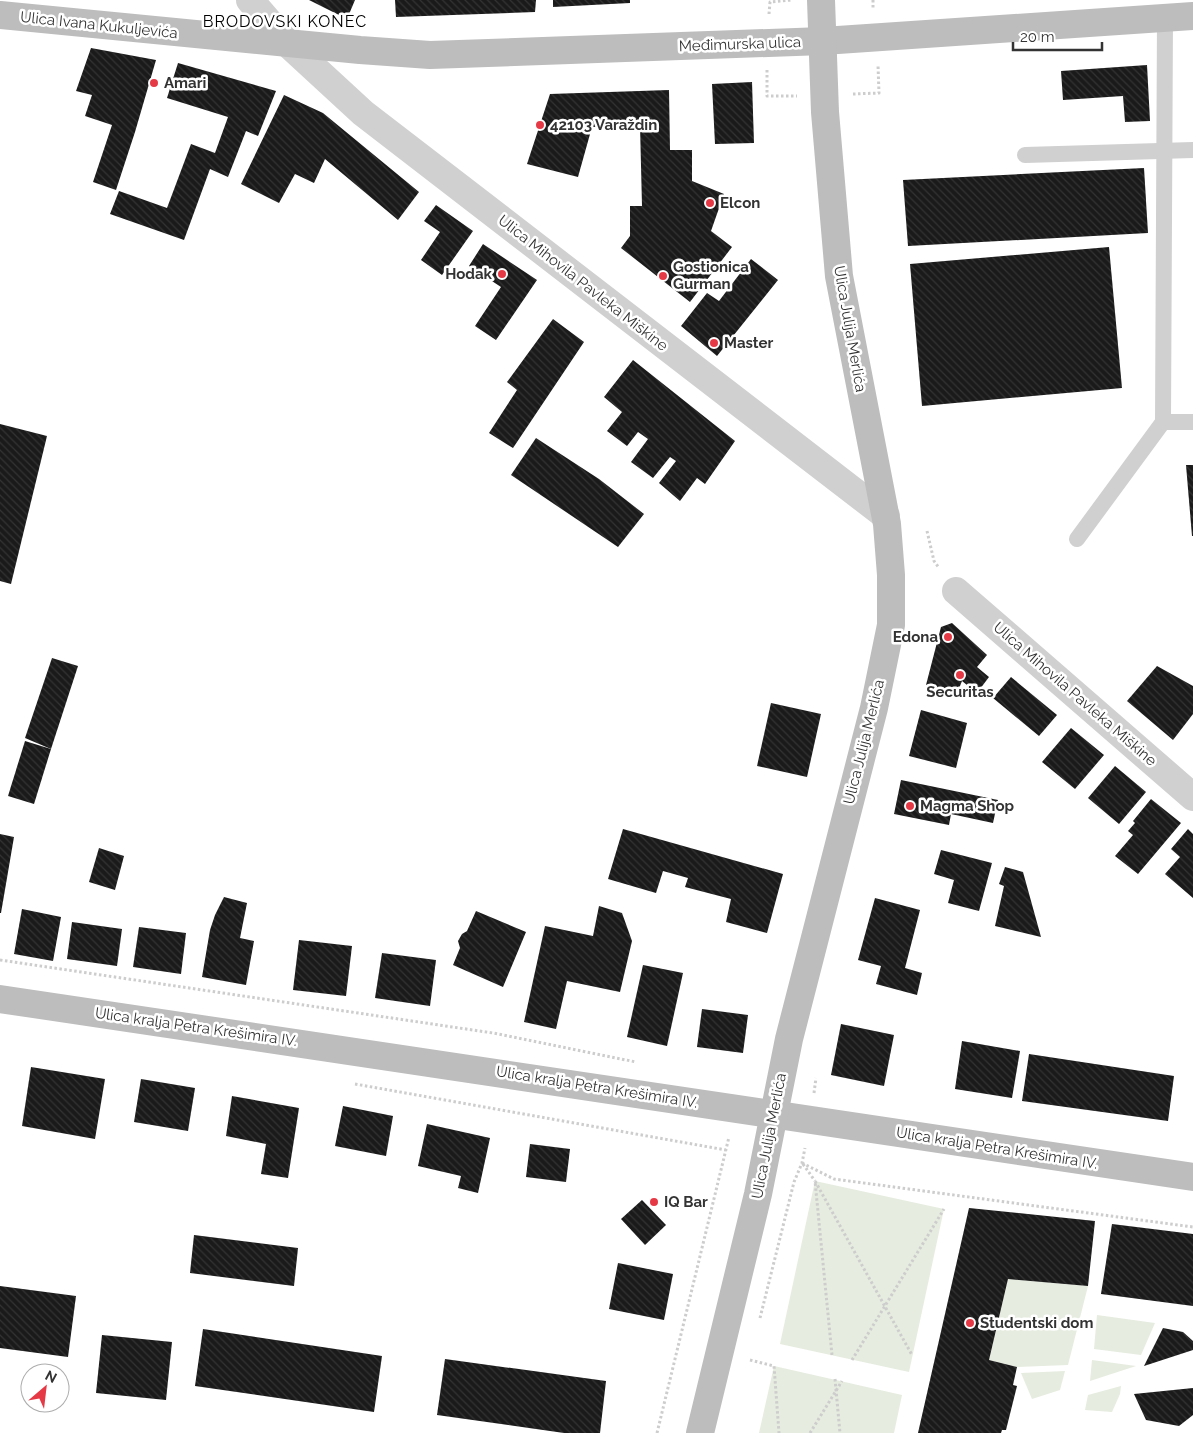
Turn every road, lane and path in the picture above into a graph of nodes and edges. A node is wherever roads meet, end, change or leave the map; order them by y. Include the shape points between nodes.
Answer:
1 (250, 0) edge
2 (821, 0) edge
3 (0, 15) edge
4 (1193, 16) edge
5 (1165, 18) junction
6 (823, 41) junction
7 (287, 43) junction
8 (1193, 150) edge
9 (1164, 151) junction
10 (1025, 155) dead end
11 (1163, 422) junction
12 (1193, 422) edge
13 (886, 516) junction
14 (927, 531) dead end
15 (1078, 539) dead end
16 (956, 591) joint
17 (1193, 797) edge
18 (0, 960) edge
19 (0, 999) edge
20 (639, 1063) dead end
21 (347, 1082) dead end
22 (774, 1114) junction
23 (802, 1164) junction
24 (1193, 1177) edge
25 (815, 1180) junction
26 (944, 1209) dead end
27 (1193, 1226) edge
28 (885, 1306) junction
29 (759, 1322) dead end
30 (752, 1350) dead end
31 (832, 1355) dead end
32 (912, 1355) dead end
33 (750, 1360) junction
34 (852, 1360) dead end
35 (748, 1369) dead end
36 (834, 1379) dead end
37 (842, 1381) dead end
38 (836, 1391) junction
39 (656, 1433) edge
40 (700, 1433) edge
41 (779, 1433) edge
42 (810, 1433) edge
43 (840, 1433) edge

1 - 7 street, Ulica Mihovila Pavleka Miškine
2 - 6 main road, Ulica Julija Merlića
3 - 7 main road, Ulica Ivana Kukuljevića
4 - 5 main road, Međimurska ulica
5 - 6 main road, Međimurska ulica
5 - 9 lane
6 - 7 main road, Međimurska ulica via 430,54
6 - 13 main road, Ulica Julija Merlića via 825,112 839,276
7 - 13 street, Ulica Mihovila Pavleka Miškine via 363,113
8 - 9 lane
9 - 10 lane
9 - 11 lane
11 - 12 lane
11 - 15 lane
13 - 22 main road, Ulica Julija Merlića via 892,575 891,625 874,708 789,1039
14 - 16 path via 934,561
16 - 17 street, Ulica Mihovila Pavleka Miškine
18 - 20 path via 493,1033
19 - 22 main road, Ulica kralja Petra Krešimira IV.
21 - 39 path via 726,1150
22 - 24 main road, Ulica kralja Petra Krešimira IV.
22 - 40 main road, Ulica Julija Merlića
23 - 25 path
23 - 27 path via 834,1179
23 - 29 path via 794,1182
25 - 28 path
25 - 31 path
26 - 28 path
28 - 32 path
28 - 34 path
30 - 33 path
33 - 35 path
33 - 41 path via 774,1366
36 - 38 path
37 - 38 path
38 - 42 path
38 - 43 path

